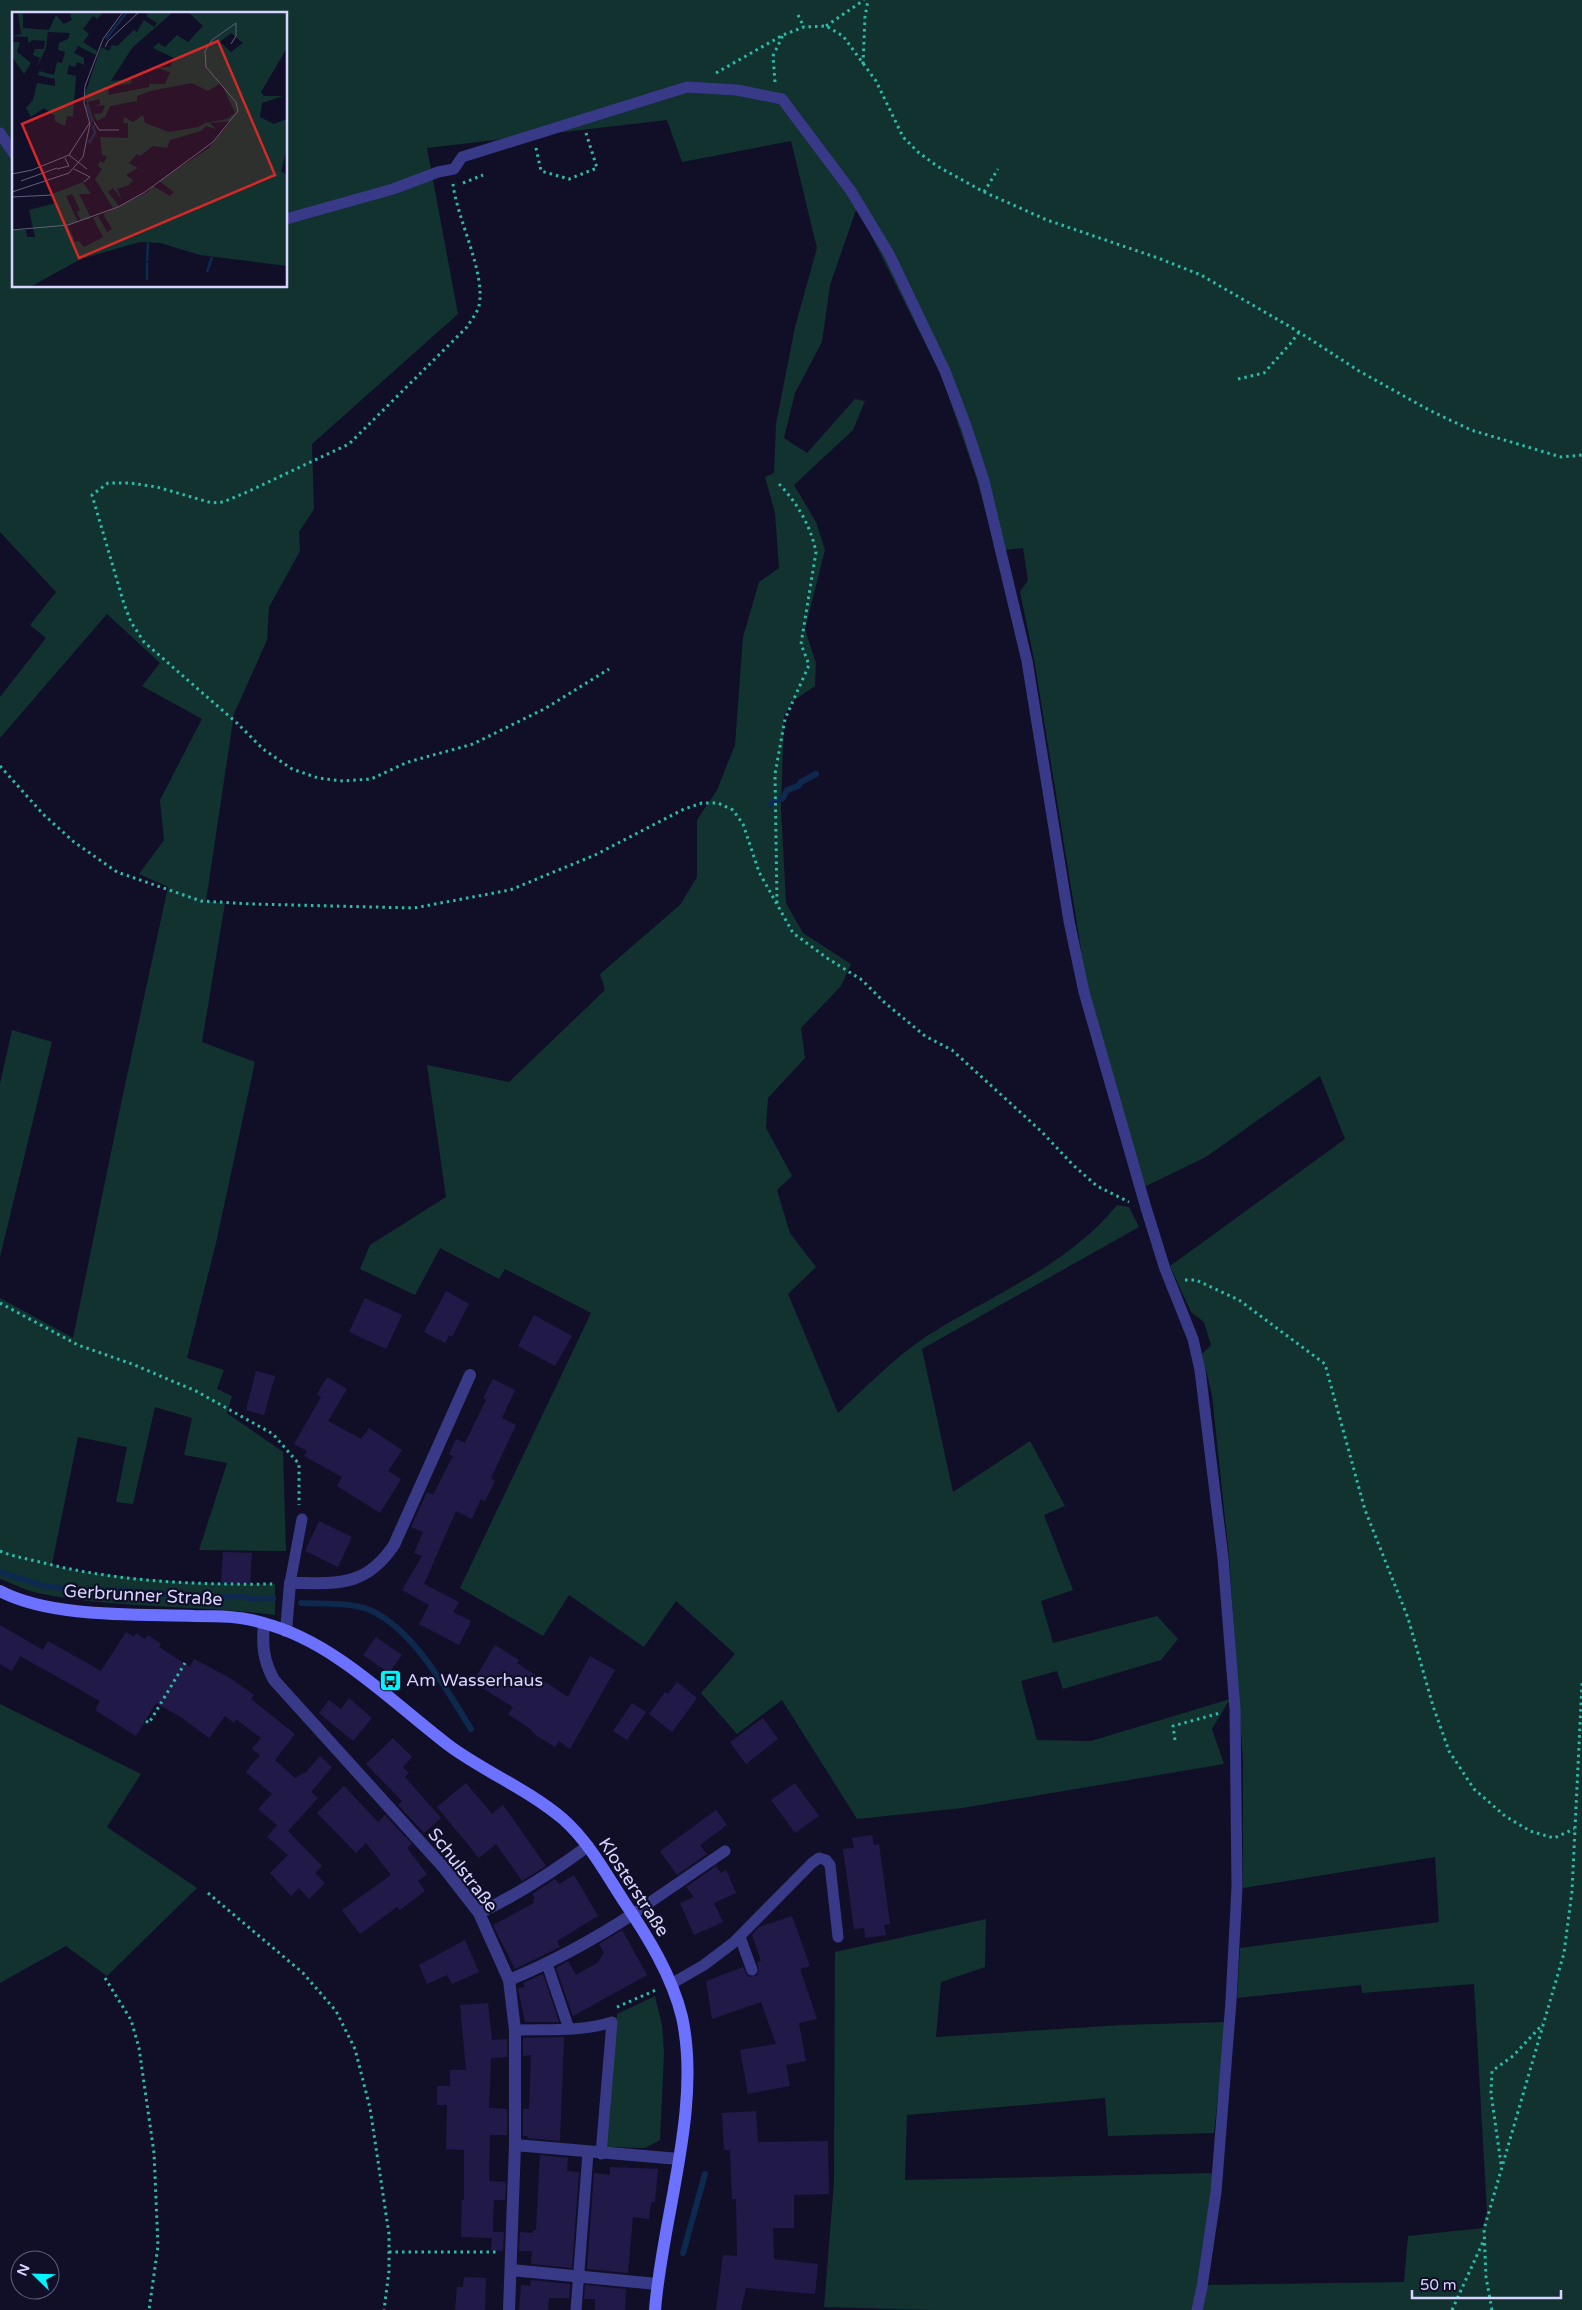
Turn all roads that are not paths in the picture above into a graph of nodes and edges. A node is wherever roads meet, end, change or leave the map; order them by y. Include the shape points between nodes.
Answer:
1 (0, 133) edge
2 (12, 151) edge
3 (288, 218) edge
4 (470, 1375) dead end
5 (300, 1515) road end
6 (290, 1585) junction
7 (0, 1591) edge
8 (264, 1623) junction
9 (286, 1625) junction
10 (588, 1846) junction
11 (725, 1851) dead end
12 (479, 1913) junction
13 (633, 1914) junction
14 (740, 1937) junction
15 (838, 1937) dead end
16 (547, 1964) junction
17 (752, 1970) dead end
18 (509, 1980) junction
19 (671, 1984) junction
20 (569, 2029) junction
21 (515, 2030) junction
22 (515, 2145) junction
23 (594, 2153) junction
24 (679, 2159) junction
25 (511, 2270) junction
26 (578, 2276) junction
27 (657, 2284) junction
28 (509, 2310) edge
29 (576, 2310) edge
30 (654, 2310) edge
31 (1197, 2310) edge

1 - 2 lane
3 - 31 lane via 394,189 454,169 462,157 687,87 737,90 782,98 851,191 888,254 946,371 984,481 1027,662 1069,921 1084,992 1146,1208 1165,1269 1193,1339 1200,1370 1223,1558 1235,1709 1237,1887 1216,2192
4 - 6 street via 394,1545 382,1563 362,1577 338,1583
5 - 6 lane
6 - 9 street
7 - 8 street, Gerbrunner Straße via 50,1607 90,1612 229,1616
8 - 9 street, Gerbrunner Straße
8 - 12 street, Schulstraße via 262,1644 265,1663 274,1680 444,1868
9 - 10 street, Klosterstraße via 329,1653 476,1765 563,1819
10 - 12 street via 531,1886
10 - 13 street, Klosterstraße
11 - 13 lane
12 - 18 street, Schulstraße
13 - 16 street via 602,1935
13 - 19 street, Klosterstraße
14 - 15 lane via 819,1858 830,1865
14 - 17 lane
14 - 19 lane via 704,1965
16 - 18 street
16 - 20 lane
18 - 21 street, Schulstraße
19 - 24 street, Klosterstraße via 682,2016 686,2052 686,2091
20 - 21 lane
20 - 23 lane via 612,2022
21 - 22 street, Schulstraße
22 - 23 street
22 - 25 street, Schulstraße
23 - 24 street
23 - 26 lane
24 - 27 street, Klosterstraße
25 - 26 street
25 - 28 street, Schulstraße
26 - 27 street
26 - 29 lane
27 - 30 street, Klosterstraße

